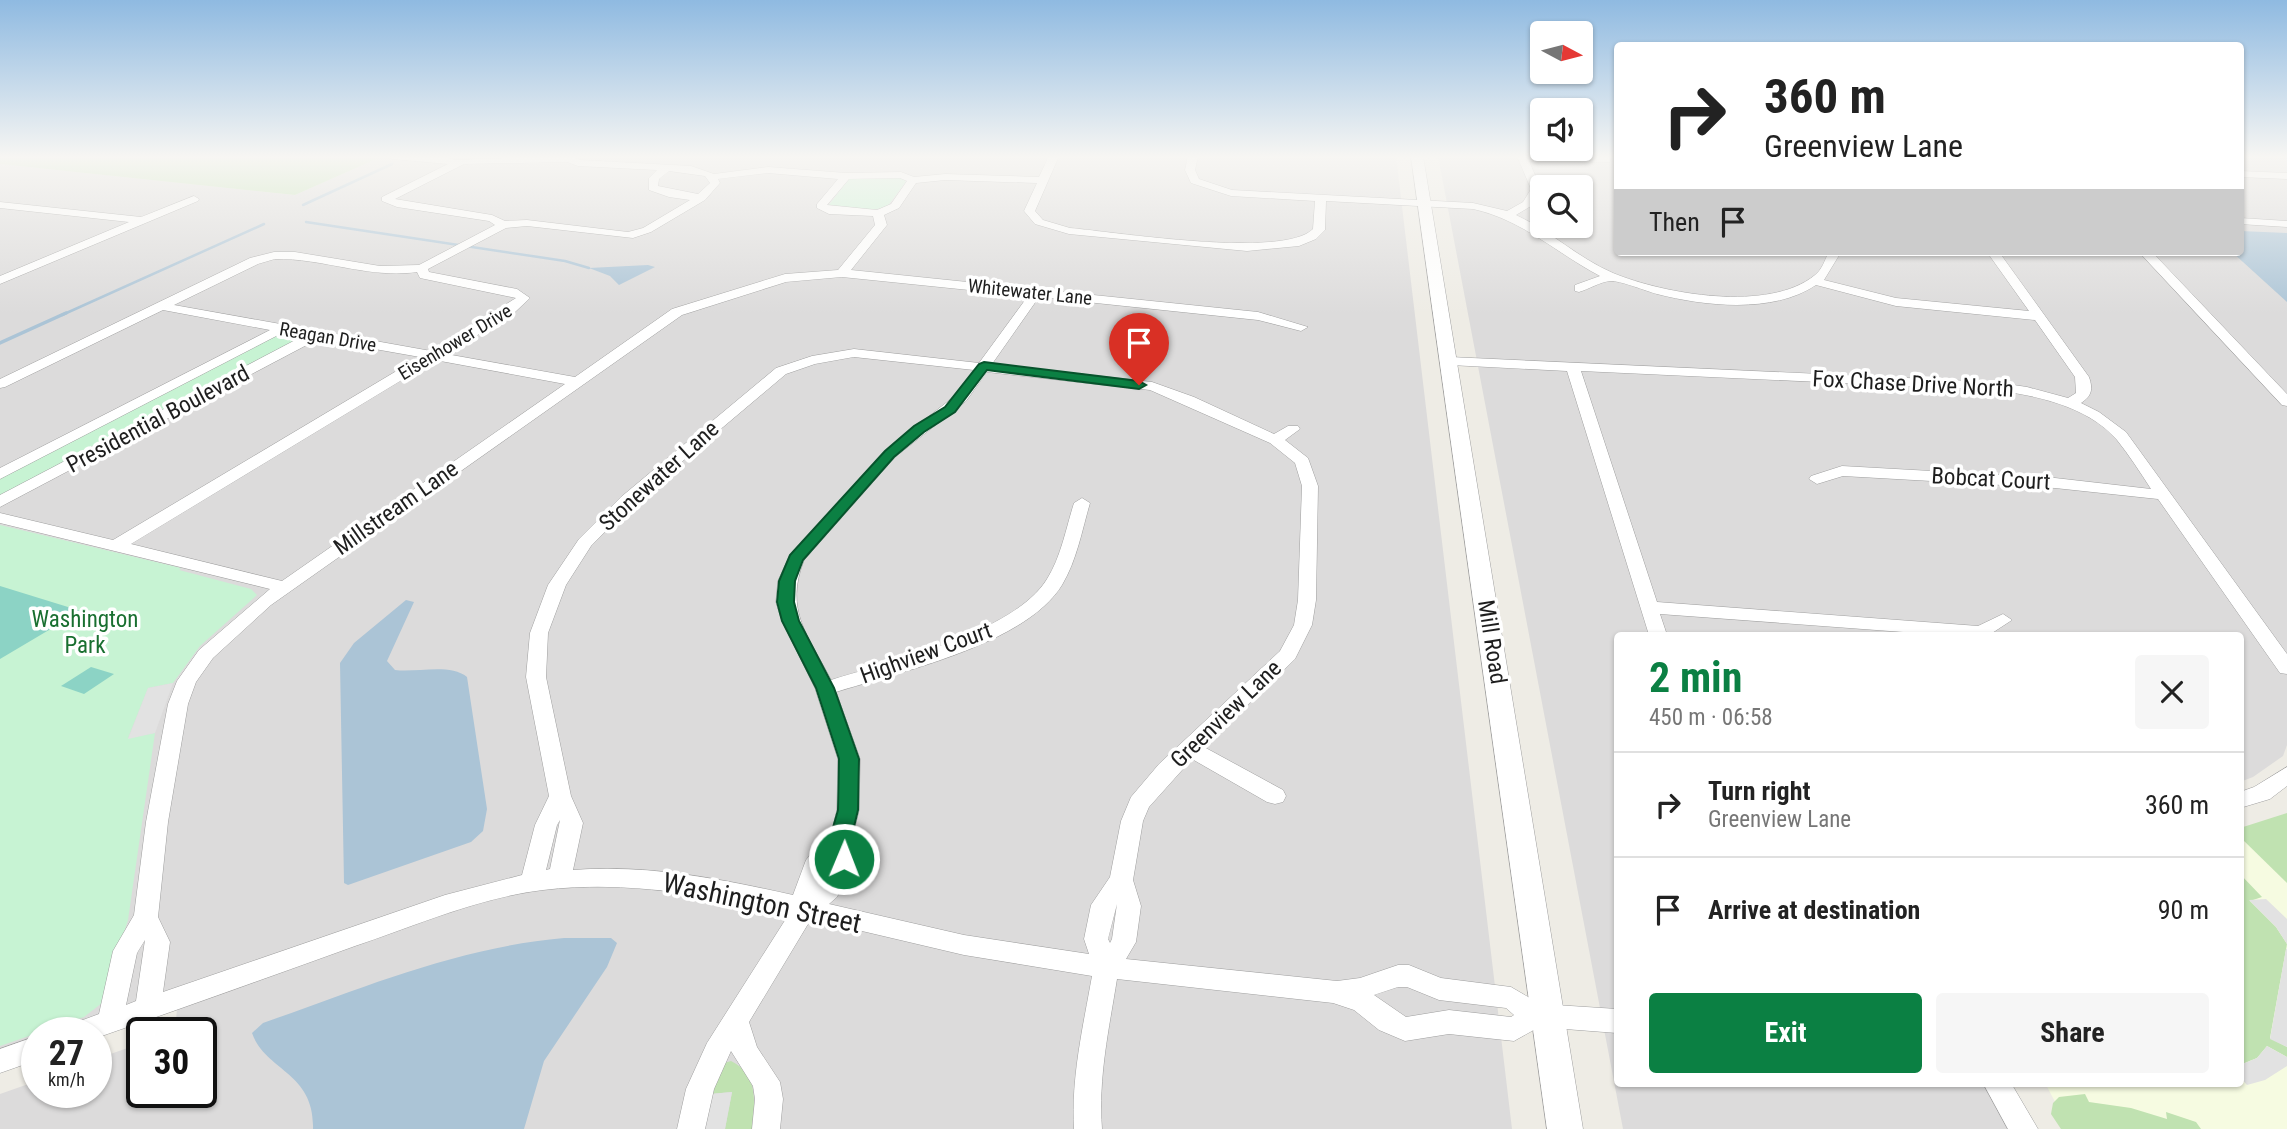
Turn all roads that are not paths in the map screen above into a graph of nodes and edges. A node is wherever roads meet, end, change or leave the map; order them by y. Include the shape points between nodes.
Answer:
1 (35, 209) edge
2 (170, 209) edge
3 (433, 209) edge
4 (683, 209) edge
5 (825, 209) edge
6 (890, 209) edge
7 (1029, 209) edge
8 (1320, 209) edge
9 (1426, 209) edge
10 (1485, 209) edge
11 (1519, 209) edge
12 (878, 213) junction
13 (1510, 214) junction
14 (141, 220) junction
15 (2244, 221) edge
16 (1039, 222) junction
17 (2287, 224) edge
18 (503, 225) junction
19 (1022, 226) dead end
20 (1298, 243) junction
21 (1317, 252) dead end
22 (1833, 256) edge
23 (1996, 256) edge
24 (2149, 256) edge
25 (422, 268) junction
26 (842, 273) junction
27 (1611, 276) junction
28 (0, 280) edge
29 (1817, 282) junction
30 (1579, 288) dead end
31 (1036, 293) junction
32 (161, 306) junction
33 (2038, 316) junction
34 (1301, 327) dead end
35 (283, 328) junction
36 (317, 334) junction
37 (432, 356) junction
38 (1450, 361) junction
39 (984, 366) junction
40 (1573, 367) junction
41 (577, 382) junction
42 (0, 384) edge
43 (2287, 402) edge
44 (2069, 404) junction
45 (1293, 429) dead end
46 (1275, 440) junction
47 (0, 474) edge
48 (1817, 479) dead end
49 (2165, 495) junction
50 (0, 502) edge
51 (1082, 503) dead end
52 (0, 518) edge
53 (116, 546) junction
54 (284, 587) junction
55 (1649, 607) junction
56 (2003, 620) dead end
57 (1657, 632) edge
58 (2287, 668) edge
59 (825, 688) junction
60 (1191, 749) junction
61 (2287, 775) edge
62 (1275, 796) dead end
63 (2244, 799) edge
64 (544, 881) junction
65 (804, 910) junction
66 (146, 917) junction
67 (1106, 967) junction
68 (1337, 992) junction
69 (148, 1008) junction
70 (1541, 1016) junction
71 (111, 1017) edge
72 (112, 1021) edge
73 (1614, 1021) edge
74 (736, 1022) junction
75 (21, 1054) edge
76 (0, 1061) edge
77 (1998, 1087) edge
78 (691, 1129) edge
79 (766, 1129) edge
80 (1088, 1129) edge
81 (1565, 1129) edge
82 (2024, 1129) edge

1 - 14 street
2 - 14 street
3 - 18 street via 482,216
4 - 18 street via 629,236 527,223
5 - 12 street
6 - 12 street
7 - 16 street
8 - 20 street via 1319,230
9 - 38 street, Mill Road
10 - 13 street
11 - 13 street
12 - 26 street via 881,225
13 - 27 street
14 - 28 street
15 - 17 street
16 - 19 street
16 - 20 street via 1069,231 1247,248
18 - 25 street
20 - 21 street
22 - 29 street
23 - 33 street
24 - 43 street
25 - 32 street, Eisenhower Drive via 386,270 273,255
25 - 37 street, Eisenhower Drive via 424,275 524,298
26 - 31 street, Whitewater Lane
26 - 41 street, Millstream Lane via 785,278 693,305 664,320
27 - 29 street via 1662,292 1733,299 1777,297
27 - 30 street
29 - 33 street via 1896,302
31 - 34 street, Whitewater Lane via 1258,316
31 - 39 street
32 - 35 street, Reagan Drive
32 - 42 street, Eisenhower Drive
33 - 44 street via 2085,386 2083,395
35 - 36 street, Reagan Drive
35 - 47 street, Presidential Boulevard
36 - 37 street, Reagan Drive
36 - 50 street, Presidential Boulevard
37 - 41 street, Reagan Drive
37 - 53 street, Eisenhower Drive
38 - 40 street, Fox Chase Drive North
38 - 70 street, Mill Road
39 - 46 street, Greenview Lane via 1152,386
39 - 59 street via 950,409 890,454 796,559 785,602
39 - 64 street, Stonewater Lane via 854,353 802,362 765,383 627,500 581,549 557,585 539,633 536,677 560,796 572,822 560,877
40 - 44 street, Fox Chase Drive North via 2001,387
40 - 55 street
41 - 54 street, Millstream Lane
44 - 49 street, Fox Chase Drive North via 2120,434
45 - 46 street
46 - 60 street, Greenview Lane via 1302,461 1308,473 1303,625 1288,655
48 - 49 street, Bobcat Court via 1842,471 2070,484
49 - 58 street, Fox Chase Drive North
51 - 59 street, Highview Court via 1064,562 1052,586 1033,607 975,639
52 - 53 street
53 - 54 street
54 - 66 street, Millstream Lane via 231,628 187,681 171,730
55 - 56 street via 1981,632
55 - 57 street
59 - 65 street via 849,759 844,859 829,890
60 - 62 street
60 - 67 street, Greenview Lane via 1139,803 1121,880 1129,906 1124,942
61 - 63 street via 2262,793
64 - 65 street, Washington Street via 622,877 679,881
64 - 69 street, Washington Street via 436,908
65 - 67 street, Washington Street via 994,951
65 - 74 street
66 - 69 street, Millstream Lane via 158,942
66 - 71 street, Millstream Lane via 125,951
67 - 68 street, Washington Street
67 - 80 street via 1089,1069
68 - 70 street, Washington Street via 1409,976 1439,989 1511,998
68 - 70 street, Washington Street via 1363,1002 1405,1029 1450,1023 1514,1029
69 - 72 street, Washington Street
70 - 73 street
70 - 81 street, Mill Road
74 - 78 street via 700,1089
74 - 79 street via 746,1052 766,1082
75 - 76 street
77 - 82 street

